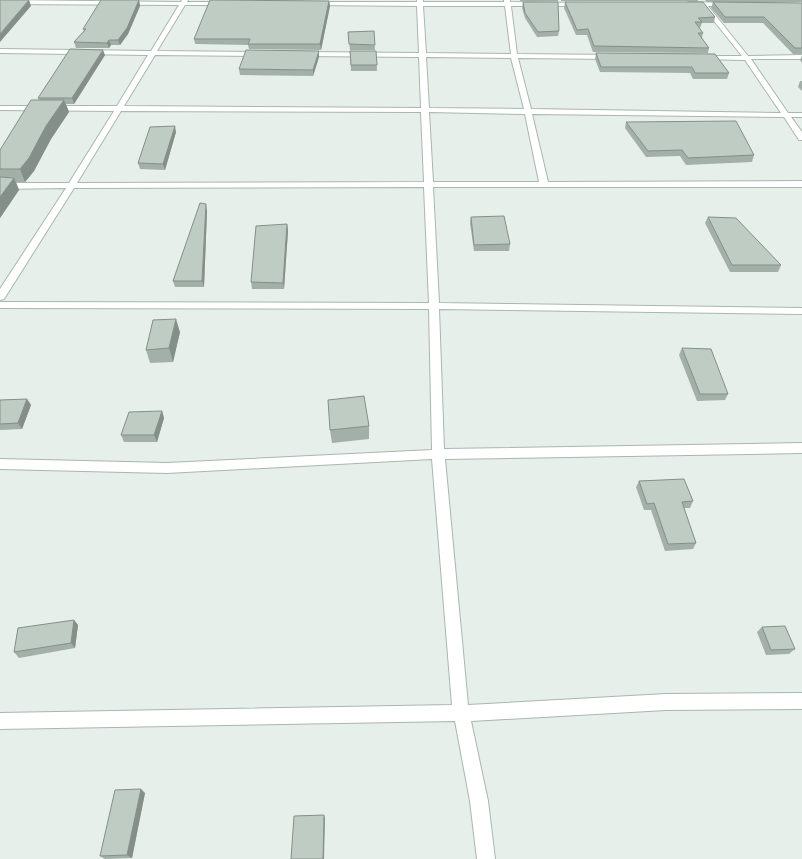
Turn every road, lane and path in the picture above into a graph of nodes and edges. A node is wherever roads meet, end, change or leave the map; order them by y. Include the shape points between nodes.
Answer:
1 (0, 2) edge
2 (184, 2) edge
3 (420, 2) edge
4 (507, 2) edge
5 (702, 2) edge
6 (230, 4) edge
7 (309, 4) edge
8 (586, 4) edge
9 (680, 4) edge
10 (734, 4) edge
11 (0, 51) edge
12 (153, 52) junction
13 (272, 54) edge
14 (296, 54) edge
15 (422, 56) junction
16 (514, 56) junction
17 (615, 57) edge
18 (802, 57) edge
19 (692, 58) edge
20 (746, 58) junction
21 (0, 108) edge
22 (118, 109) junction
23 (425, 110) junction
24 (528, 111) junction
25 (786, 115) junction
26 (802, 115) edge
27 (802, 138) edge
28 (802, 184) edge
29 (544, 185) junction
30 (0, 186) edge
31 (428, 186) junction
32 (71, 187) junction
33 (0, 297) edge
34 (0, 305) edge
35 (434, 306) junction
36 (802, 311) edge
37 (802, 448) edge
38 (438, 454) junction
39 (0, 464) edge
40 (802, 701) edge
41 (461, 713) junction
42 (0, 721) edge
43 (486, 859) edge

1 - 2 street
2 - 6 street
2 - 12 street
3 - 4 street
3 - 7 street
3 - 15 street
4 - 8 street
4 - 16 street
5 - 9 street
5 - 10 street
5 - 20 street
11 - 12 street
12 - 13 street
12 - 22 street
14 - 15 street
15 - 16 street
15 - 23 street
16 - 17 street
16 - 24 street
18 - 20 street
19 - 20 street
20 - 25 street
21 - 22 street
22 - 23 street
22 - 32 street
23 - 24 street
23 - 31 street
24 - 25 street
24 - 29 street
25 - 26 street
25 - 27 street
28 - 29 street
29 - 31 street
30 - 32 street
31 - 32 street
31 - 35 street
32 - 33 street
34 - 35 street
35 - 36 street
35 - 38 street
37 - 38 street
38 - 39 street via 166,468
38 - 41 street
40 - 41 street via 666,702
41 - 42 street
41 - 43 street via 479,801

